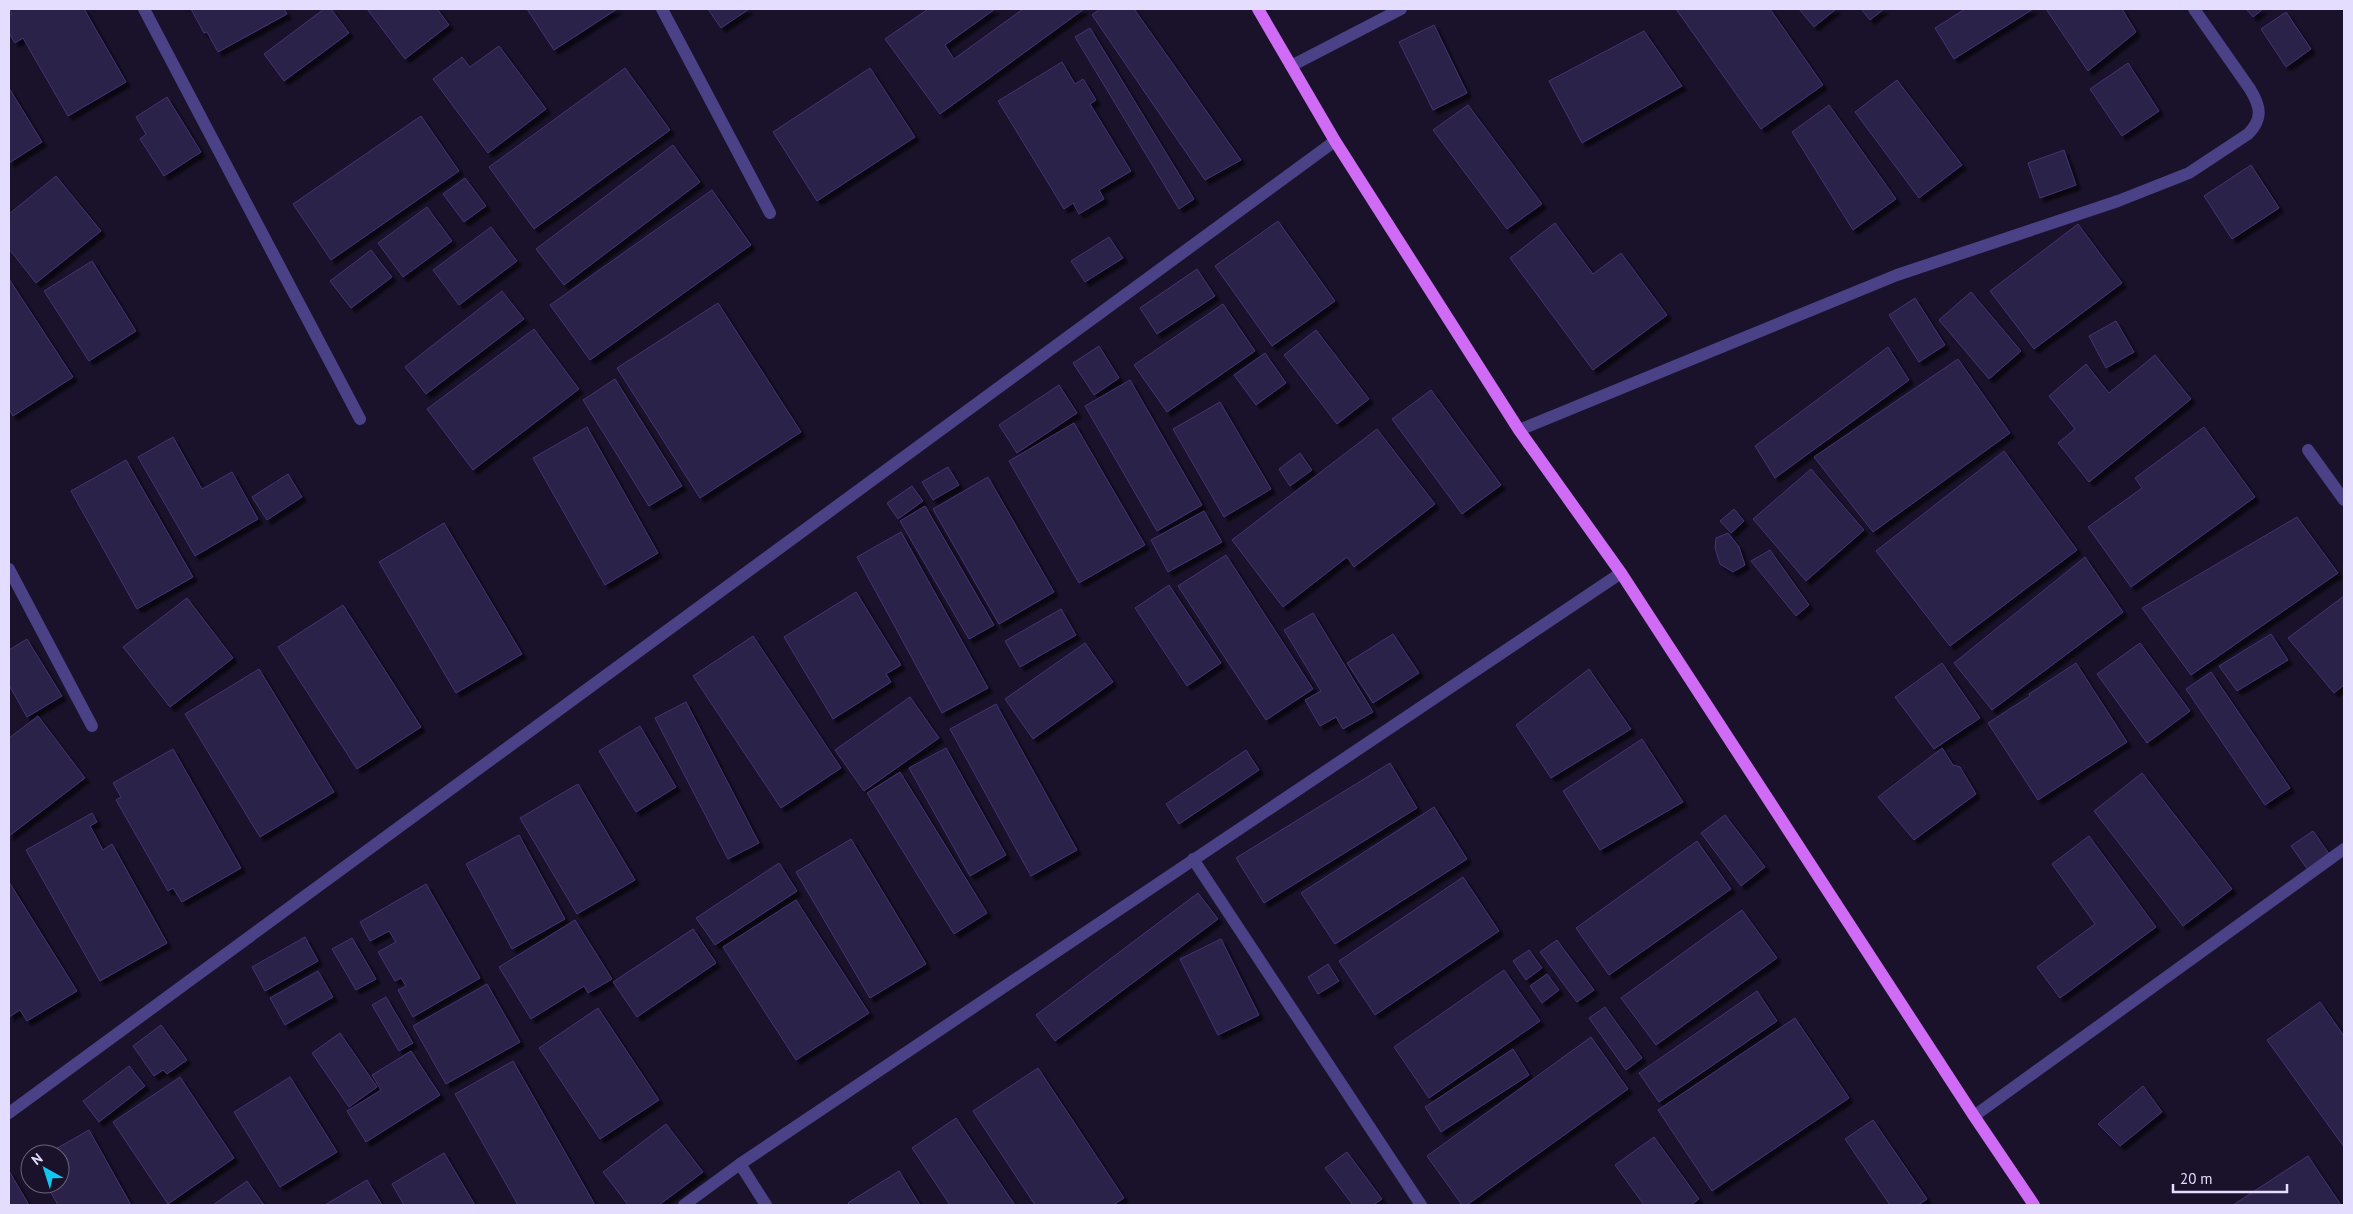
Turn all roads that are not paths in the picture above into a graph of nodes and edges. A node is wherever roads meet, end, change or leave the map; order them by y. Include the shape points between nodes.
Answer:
1 (144, 9) edge
2 (662, 9) edge
3 (1258, 9) edge
4 (1401, 9) edge
5 (2194, 9) edge
6 (1291, 66) junction
7 (1335, 141) junction
8 (770, 213) dead end
9 (360, 420) dead end
10 (1519, 430) junction
11 (2308, 450) dead end
12 (2344, 500) edge
13 (9, 569) edge
14 (1621, 573) junction
15 (92, 726) dead end
16 (2344, 849) edge
17 (1193, 859) junction
18 (9, 1113) edge
19 (1974, 1116) junction
20 (740, 1164) junction
21 (684, 1205) edge
22 (766, 1205) edge
23 (1421, 1205) edge
24 (2034, 1205) edge

1 - 9 street
2 - 8 street
3 - 6 main road
4 - 6 street
5 - 10 street via 2257,100 2260,114 2256,126 2248,134 2189,173 2118,201 1897,275
6 - 7 main road
7 - 10 main road
7 - 18 street
10 - 14 main road
11 - 12 street
13 - 15 street
14 - 17 street
14 - 19 main road
16 - 19 street
17 - 20 street
17 - 23 street
19 - 24 main road
20 - 21 street
20 - 22 street

